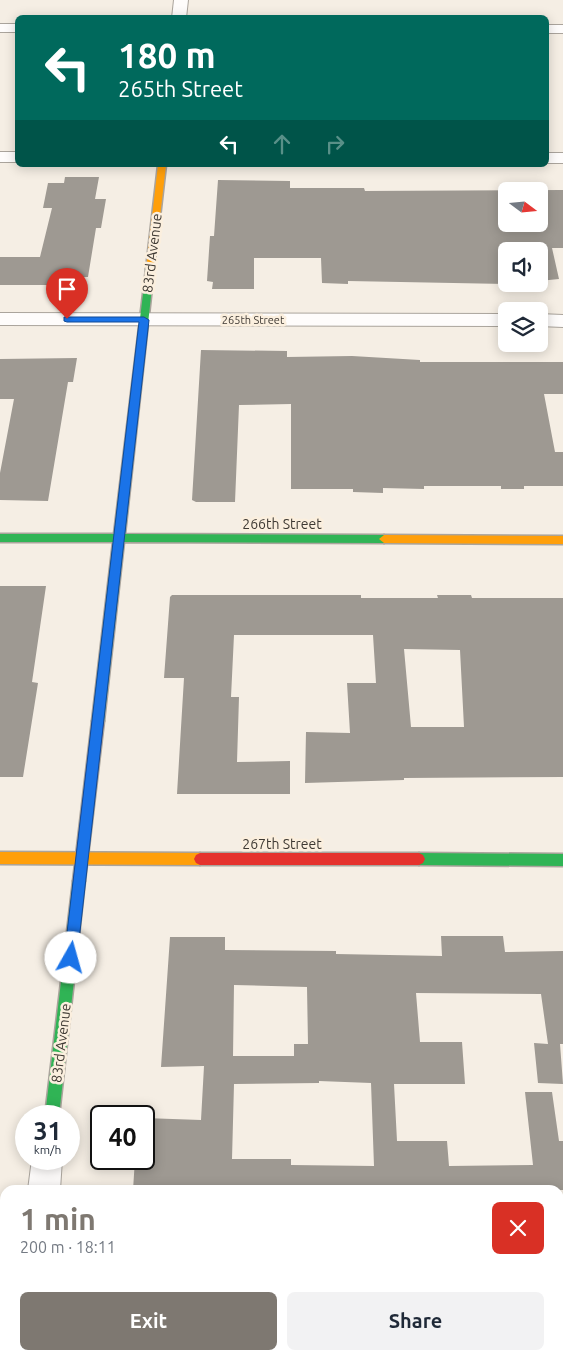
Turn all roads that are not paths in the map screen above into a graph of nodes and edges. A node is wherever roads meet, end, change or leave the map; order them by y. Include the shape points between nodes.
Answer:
1 (181, 0) edge
2 (179, 15) edge
3 (0, 28) edge
4 (15, 28) edge
5 (549, 29) edge
6 (563, 29) edge
7 (0, 157) edge
8 (15, 157) edge
9 (549, 158) edge
10 (563, 158) edge
11 (162, 167) edge
12 (0, 319) edge
13 (144, 320) junction
14 (498, 320) edge
15 (548, 320) edge
16 (563, 320) edge
17 (0, 538) edge
18 (119, 539) junction
19 (563, 540) edge
20 (0, 858) edge
21 (82, 858) junction
22 (563, 860) edge
23 (53, 1105) edge
24 (46, 1170) edge
25 (44, 1185) edge

1 - 2 street
3 - 4 street
5 - 6 street
7 - 8 street
9 - 10 street
11 - 13 street, 83rd Avenue
12 - 13 street, 265th Street
13 - 14 street, 265th Street
13 - 18 street, 83rd Avenue
15 - 16 street
17 - 18 street, 266th Street
18 - 19 street, 266th Street
18 - 21 street, 83rd Avenue
20 - 21 street, 267th Street
21 - 22 street, 267th Street
21 - 23 street, 83rd Avenue
24 - 25 street

